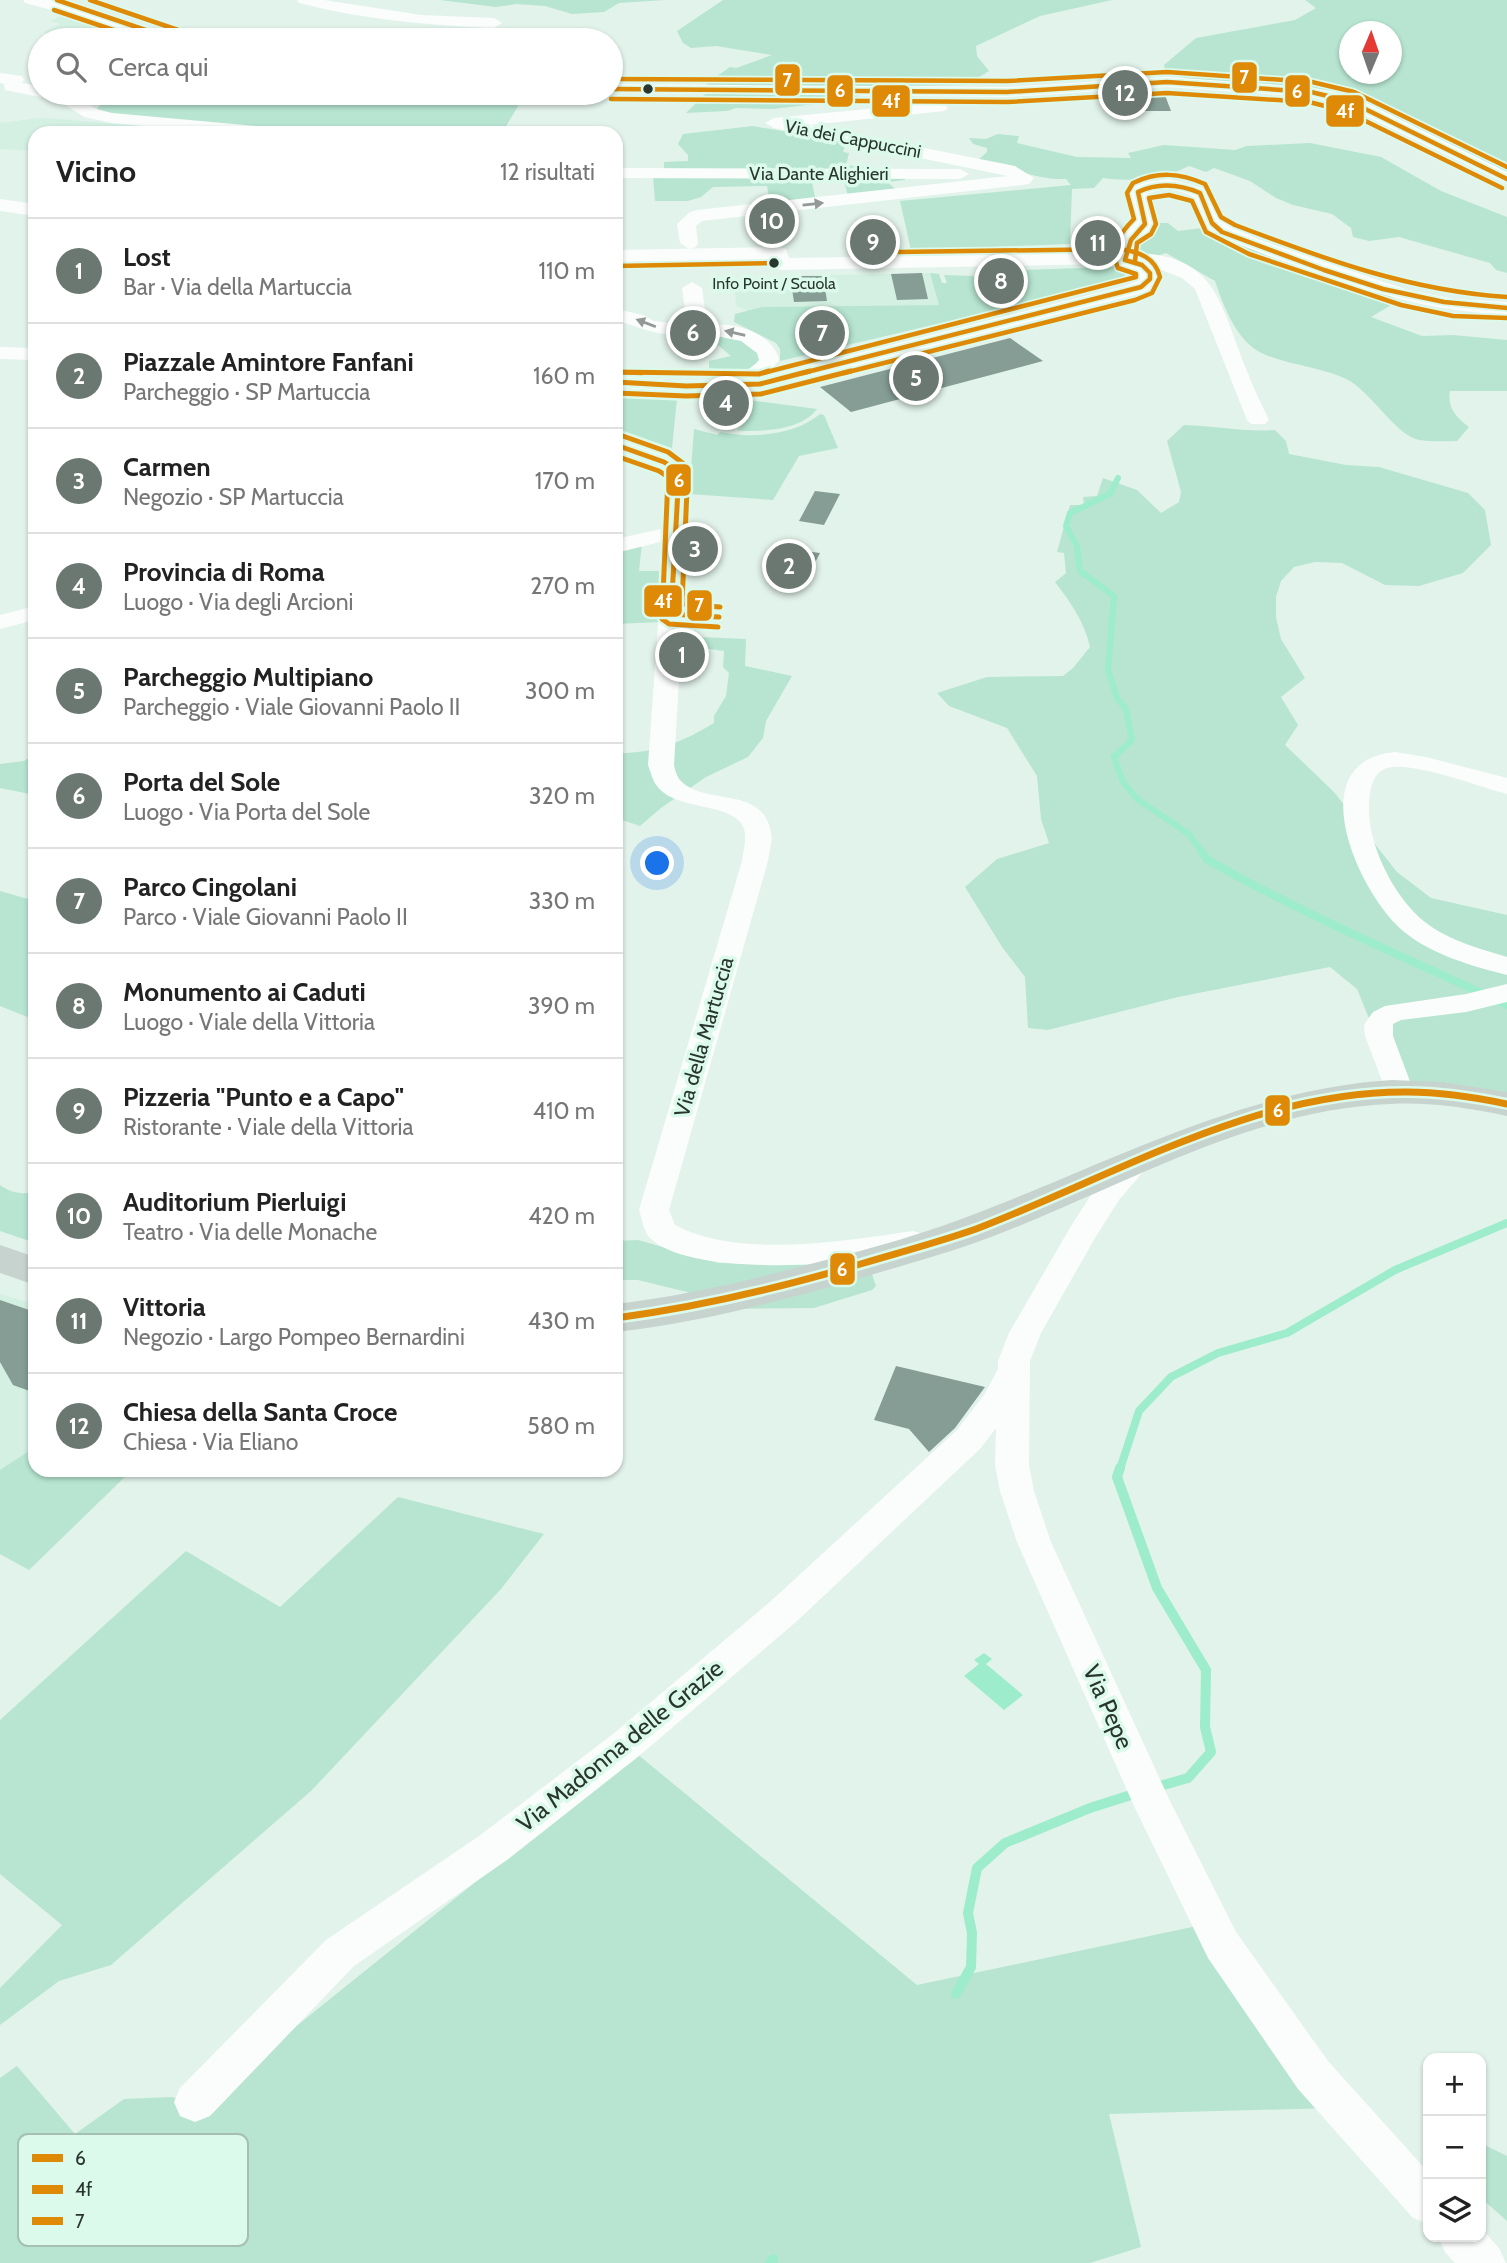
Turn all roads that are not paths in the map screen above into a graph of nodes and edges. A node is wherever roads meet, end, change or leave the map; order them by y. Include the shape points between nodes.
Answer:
1 (31, 0) edge
2 (57, 0) edge
3 (305, 0) edge
4 (494, 23) dead end
5 (136, 28) edge
6 (141, 28) edge
7 (0, 76) edge
8 (28, 77) edge
9 (28, 89) edge
10 (623, 89) edge
11 (1030, 91) junction
12 (78, 105) edge
13 (201, 126) edge
14 (623, 173) edge
15 (1507, 179) edge
16 (1023, 180) junction
17 (0, 205) edge
18 (28, 209) edge
19 (1130, 255) junction
20 (623, 256) edge
21 (692, 262) junction
22 (783, 273) dead end
23 (1413, 299) junction
24 (1507, 308) edge
25 (695, 312) dead end
26 (623, 316) edge
27 (1507, 323) edge
28 (676, 329) tunnel mouth
29 (713, 330) tunnel mouth
30 (0, 352) edge
31 (28, 354) edge
32 (769, 360) junction
33 (790, 378) junction
34 (623, 382) edge
35 (707, 385) junction
36 (1258, 421) dead end
37 (623, 447) edge
38 (676, 532) junction
39 (623, 544) edge
40 (28, 615) edge
41 (0, 622) edge
42 (1507, 786) edge
43 (1507, 966) edge
44 (1507, 993) edge
45 (1399, 1092) junction
46 (1507, 1104) edge
47 (1133, 1166) junction
48 (947, 1238) junction
49 (0, 1259) edge
50 (28, 1269) edge
51 (623, 1317) edge
52 (1014, 1361) junction
53 (195, 2102) dead end
54 (1423, 2197) edge
55 (1465, 2242) edge
56 (1484, 2263) edge

1 - 5 street
2 - 6 street
3 - 4 street via 421,20
7 - 8 street
7 - 9 street via 16,80 11,86
10 - 11 street
11 - 15 street via 1190,83 1327,94 1349,100
11 - 16 street, Via dei Cappuccini via 1031,100 775,124 1009,170
12 - 13 street via 112,118
14 - 16 street, Via Dante Alighieri via 981,174
21 -> 16 street via 686,224 698,216
17 - 18 street
19 - 21 street via 781,264 779,253
19 - 23 street via 1128,237 1145,224 1138,192 1159,185 1189,188 1203,196 1213,224 1230,234
19 - 33 street via 1148,270 1150,279 1132,290
19 - 36 street via 1190,275 1202,284
20 - 21 street via 662,255
21 - 22 street
21 - 25 street
23 - 24 street
23 - 27 street via 1462,317
28 -> 26 street
32 -> 29 street via 767,350 754,339
30 - 31 street
32 - 33 street via 770,375
32 - 35 street via 752,375
33 - 35 street
34 - 35 street
37 - 38 street, Via della Martuccia via 679,471
38 - 39 street
38 - 48 street, Via della Martuccia via 660,765 663,779 679,794 747,813 758,826 760,839 654,1210 657,1226 681,1244 750,1254
40 - 41 street
42 - 43 street via 1415,762 1385,760 1370,767 1362,778 1356,814 1365,853 1408,921 1437,940
44 - 45 street via 1395,1012 1380,1021 1379,1035
45 - 46 main road
45 - 47 main road via 1328,1099 1278,1110
47 - 48 main road
47 - 52 street, Via Pepe via 1108,1193 1082,1234 1025,1333
48 - 51 main road via 731,1298
49 - 50 main road
52 - 53 street, Via Madonna delle Grazie via 999,1401 975,1433 784,1611 626,1745 493,1848 340,1953
52 - 54 street, Via Pepe via 1011,1451 1020,1503 1203,1911 1313,2075
55 - 56 street

